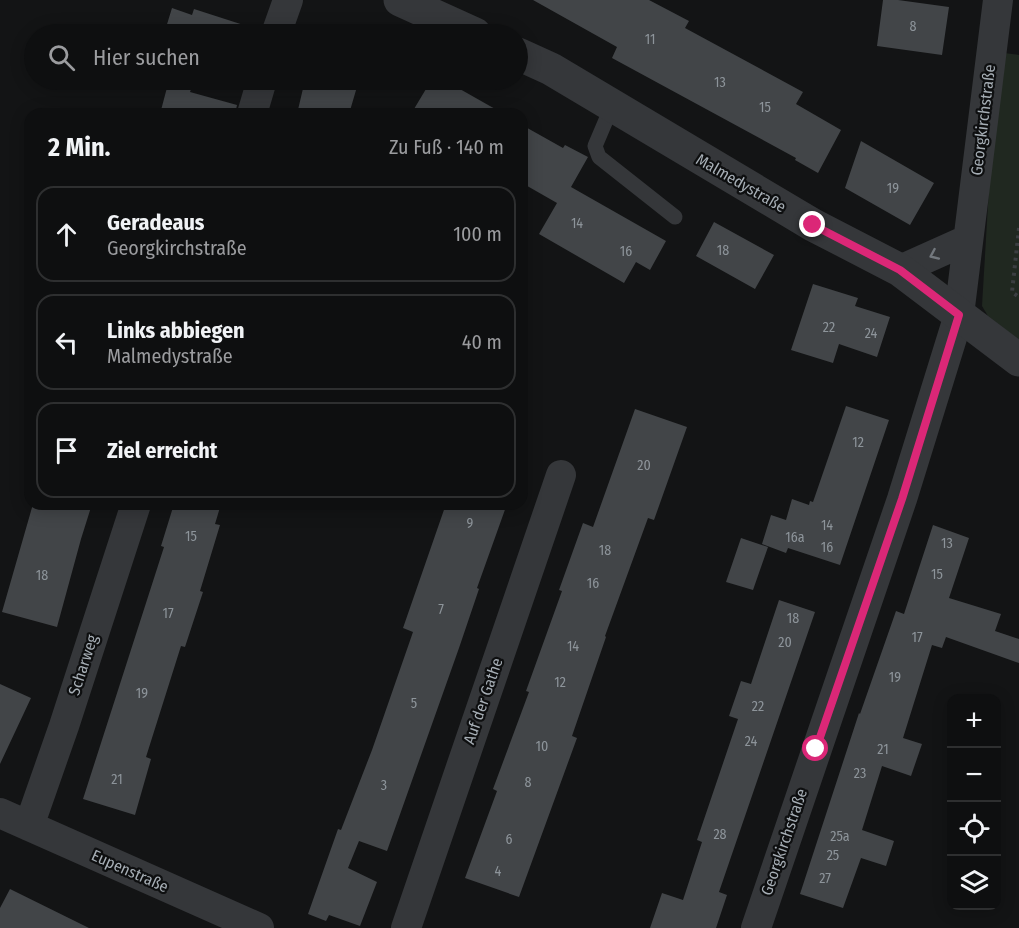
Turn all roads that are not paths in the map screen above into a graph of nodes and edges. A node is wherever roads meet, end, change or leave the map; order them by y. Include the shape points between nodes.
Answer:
1 (288, 0) edge
2 (400, 0) edge
3 (998, 0) edge
4 (280, 24) edge
5 (453, 24) edge
6 (528, 59) edge
7 (259, 90) edge
8 (612, 106) junction
9 (254, 108) edge
10 (675, 217) dead end
11 (967, 240) junction
12 (900, 270) junction
13 (959, 315) junction
14 (1019, 360) edge
15 (561, 475) dead end
16 (134, 510) edge
17 (0, 813) edge
18 (29, 826) junction
19 (259, 928) edge
20 (406, 928) edge
21 (756, 928) edge

1 - 4 street
2 - 5 street
3 - 11 street, Georgkirchstraße
6 - 8 street, Malmedystraße
7 - 9 street
8 - 10 lane via 595,146 599,157
8 - 12 street, Malmedystraße via 813,225
11 -> 12 street
11 - 13 street, Georgkirchstraße
12 - 13 street, Malmedystraße
13 - 14 street, Malmedystraße
13 - 21 street, Georgkirchstraße via 902,499
15 - 20 street, Auf der Gathe
16 - 18 street, Scharweg
17 - 18 street, Eupenstraße
18 - 19 street, Eupenstraße

